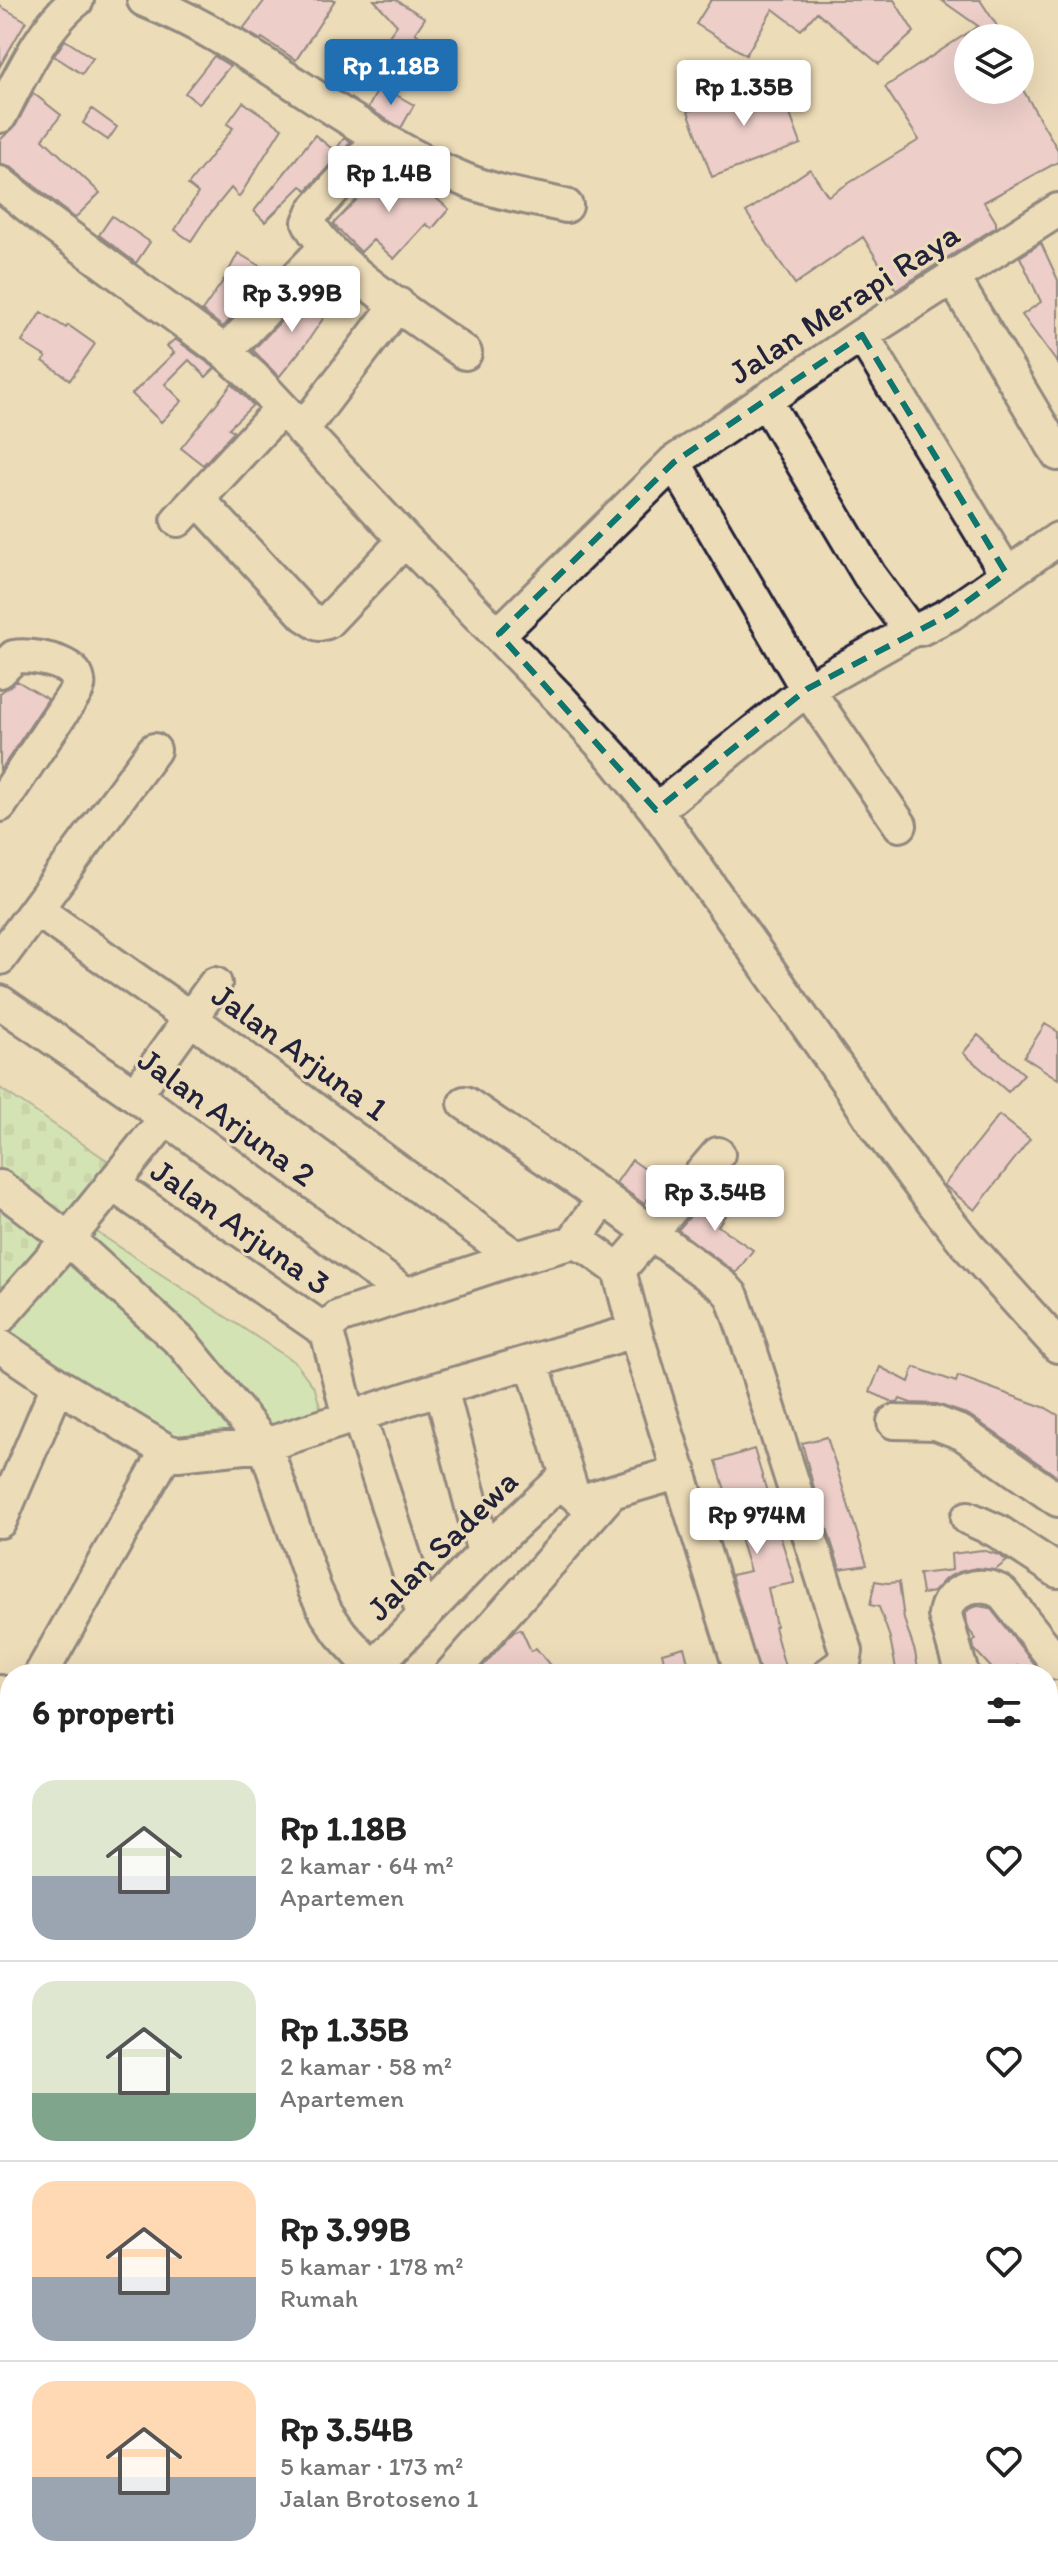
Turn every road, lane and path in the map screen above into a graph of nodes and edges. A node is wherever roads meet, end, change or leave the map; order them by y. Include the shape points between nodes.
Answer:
1 (77, 0) edge
2 (144, 0) edge
3 (0, 116) edge
4 (380, 138) junction
5 (0, 183) edge
6 (566, 206) dead end
7 (1058, 210) edge
8 (325, 248) junction
9 (952, 276) junction
10 (398, 304) junction
11 (862, 335) junction
12 (225, 352) junction
13 (465, 353) dead end
14 (765, 400) junction
15 (292, 419) junction
16 (1058, 454) edge
17 (674, 462) junction
18 (1058, 539) edge
19 (405, 540) junction
20 (1006, 573) junction
21 (912, 630) junction
22 (499, 634) junction
23 (0, 671) edge
24 (807, 689) junction
25 (154, 750) dead end
26 (0, 805) edge
27 (656, 810) junction
28 (900, 825) dead end
29 (37, 910) junction
30 (0, 958) edge
31 (215, 984) dead end
32 (0, 1002) edge
33 (190, 1018) junction
34 (135, 1095) junction
35 (465, 1103) dead end
36 (166, 1118) junction
37 (718, 1154) dead end
38 (112, 1184) junction
39 (0, 1187) edge
40 (604, 1198) junction
41 (651, 1232) junction
42 (68, 1239) junction
43 (573, 1242) junction
44 (516, 1258) junction
45 (619, 1270) junction
46 (407, 1295) junction
47 (0, 1317) edge
48 (635, 1331) junction
49 (327, 1332) junction
50 (0, 1346) edge
51 (1058, 1346) edge
52 (532, 1362) junction
53 (58, 1385) junction
54 (441, 1388) junction
55 (353, 1416) junction
56 (894, 1422) dead end
57 (265, 1445) junction
58 (167, 1451) junction
59 (680, 1472) junction
60 (566, 1476) junction
61 (610, 1494) junction
62 (1057, 1498) edge
63 (1, 1517) edge
64 (968, 1518) dead end
65 (484, 1553) junction
66 (1058, 1571) edge
67 (423, 1614) junction
68 (47, 1664) edge
69 (369, 1664) edge
70 (382, 1664) edge
71 (460, 1664) edge
72 (739, 1664) edge
73 (843, 1664) edge
74 (959, 1664) edge
75 (1058, 1664) edge

1 - 3 street via 40,44
2 - 4 street via 234,45
4 - 6 street via 463,180
4 - 8 street via 310,217
5 - 12 street
7 - 9 street, Jalan Merapi Raya
8 - 10 street
8 - 12 street
9 - 11 street, Jalan Merapi Raya
9 - 16 street
10 - 13 street
10 - 15 street
11 - 14 street, Jalan Merapi Raya
11 - 20 street
12 - 15 street
14 - 17 street, Jalan Merapi Raya
14 - 21 street via 869,575
15 - 19 street
15 - 19 street via 188,510 319,624 327,622
17 - 22 street, Jalan Merapi Raya
17 - 24 street
18 - 20 street
19 - 22 street
20 - 21 street via 950,614
21 - 24 street
22 - 27 street
23 - 26 street via 14,657 35,655 73,672 79,684
24 - 27 street
24 - 28 street
25 - 29 street
27 - 51 street via 905,1166
29 - 30 street
29 - 33 street, Jalan Arjuna 1
31 - 33 street
32 - 34 street, Jalan Arjuna 2
33 - 34 street
33 - 44 street, Jalan Arjuna 1
34 - 36 street, Jalan Arjuna 2
35 - 40 street
36 - 38 street
36 - 46 street, Jalan Arjuna 2
37 - 41 street
38 - 42 street
38 - 49 street, Jalan Arjuna 3
39 - 42 street
40 - 41 street
40 - 43 street
41 - 45 street
41 - 73 street via 732,1296 846,1651
42 - 47 street
42 - 57 street via 183,1344
43 - 44 street
43 - 45 street
44 - 46 street
45 - 48 street
46 - 49 street via 349,1313
48 - 52 street
48 - 59 street
49 - 55 street
50 - 53 street
52 - 54 street
52 - 60 street
53 - 58 street
53 - 63 street
54 - 55 street
54 - 65 street
55 - 57 street
55 - 67 street
56 - 62 street via 936,1423 962,1433
57 - 58 street
57 - 69 street via 321,1602
58 - 68 street
59 - 61 street
59 - 72 street
60 - 61 street via 581,1500
60 - 65 street, Jalan Sadewa
61 - 71 street
64 - 66 street
65 - 67 street, Jalan Sadewa
67 - 70 street, Jalan Sadewa
74 - 75 street via 945,1608 957,1592 989,1587 1002,1593

